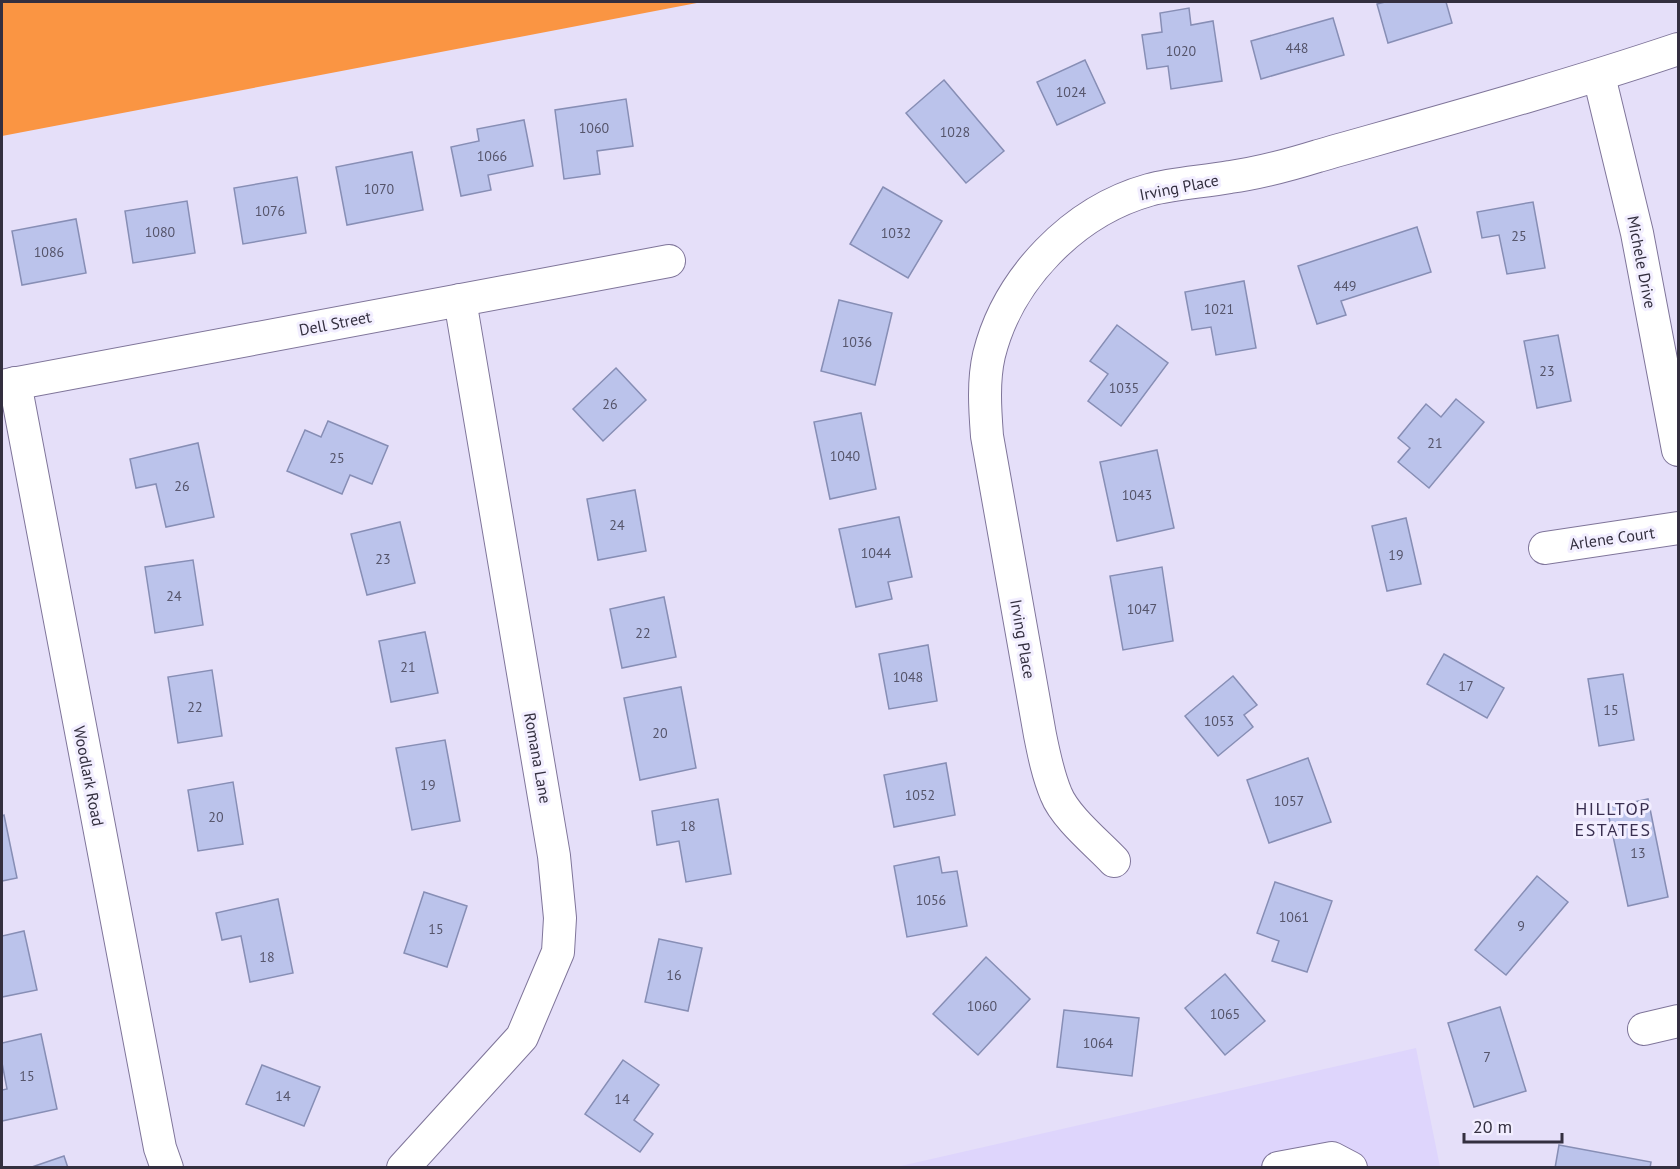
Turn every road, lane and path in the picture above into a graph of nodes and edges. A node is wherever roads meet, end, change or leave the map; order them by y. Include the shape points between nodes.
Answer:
1 (1678, 49) edge
2 (1599, 76) junction
3 (669, 261) dead end
4 (460, 300) junction
5 (8, 384) edge
6 (1678, 450) edge
7 (1678, 528) edge
8 (1545, 548) dead end
9 (1114, 861) dead end
10 (1678, 1021) edge
11 (1644, 1029) dead end
12 (167, 1167) edge
13 (403, 1167) edge
14 (1278, 1167) edge
15 (1351, 1167) edge

1 - 2 street, Irving Place
2 - 6 street, Michele Drive via 1637,233
2 - 9 street, Irving Place via 1262,172 1150,190 1120,200 1066,235 1024,280 1008,305 988,357 985,409 1038,724 1056,796
3 - 4 street, Dell Street
4 - 5 street, Dell Street
4 - 13 street, Romana Lane via 554,856 559,940 558,952 522,1037
5 - 12 street, Woodlark Road via 160,1148
7 - 8 street, Arlene Court
10 - 11 street
14 - 15 street via 1332,1158

